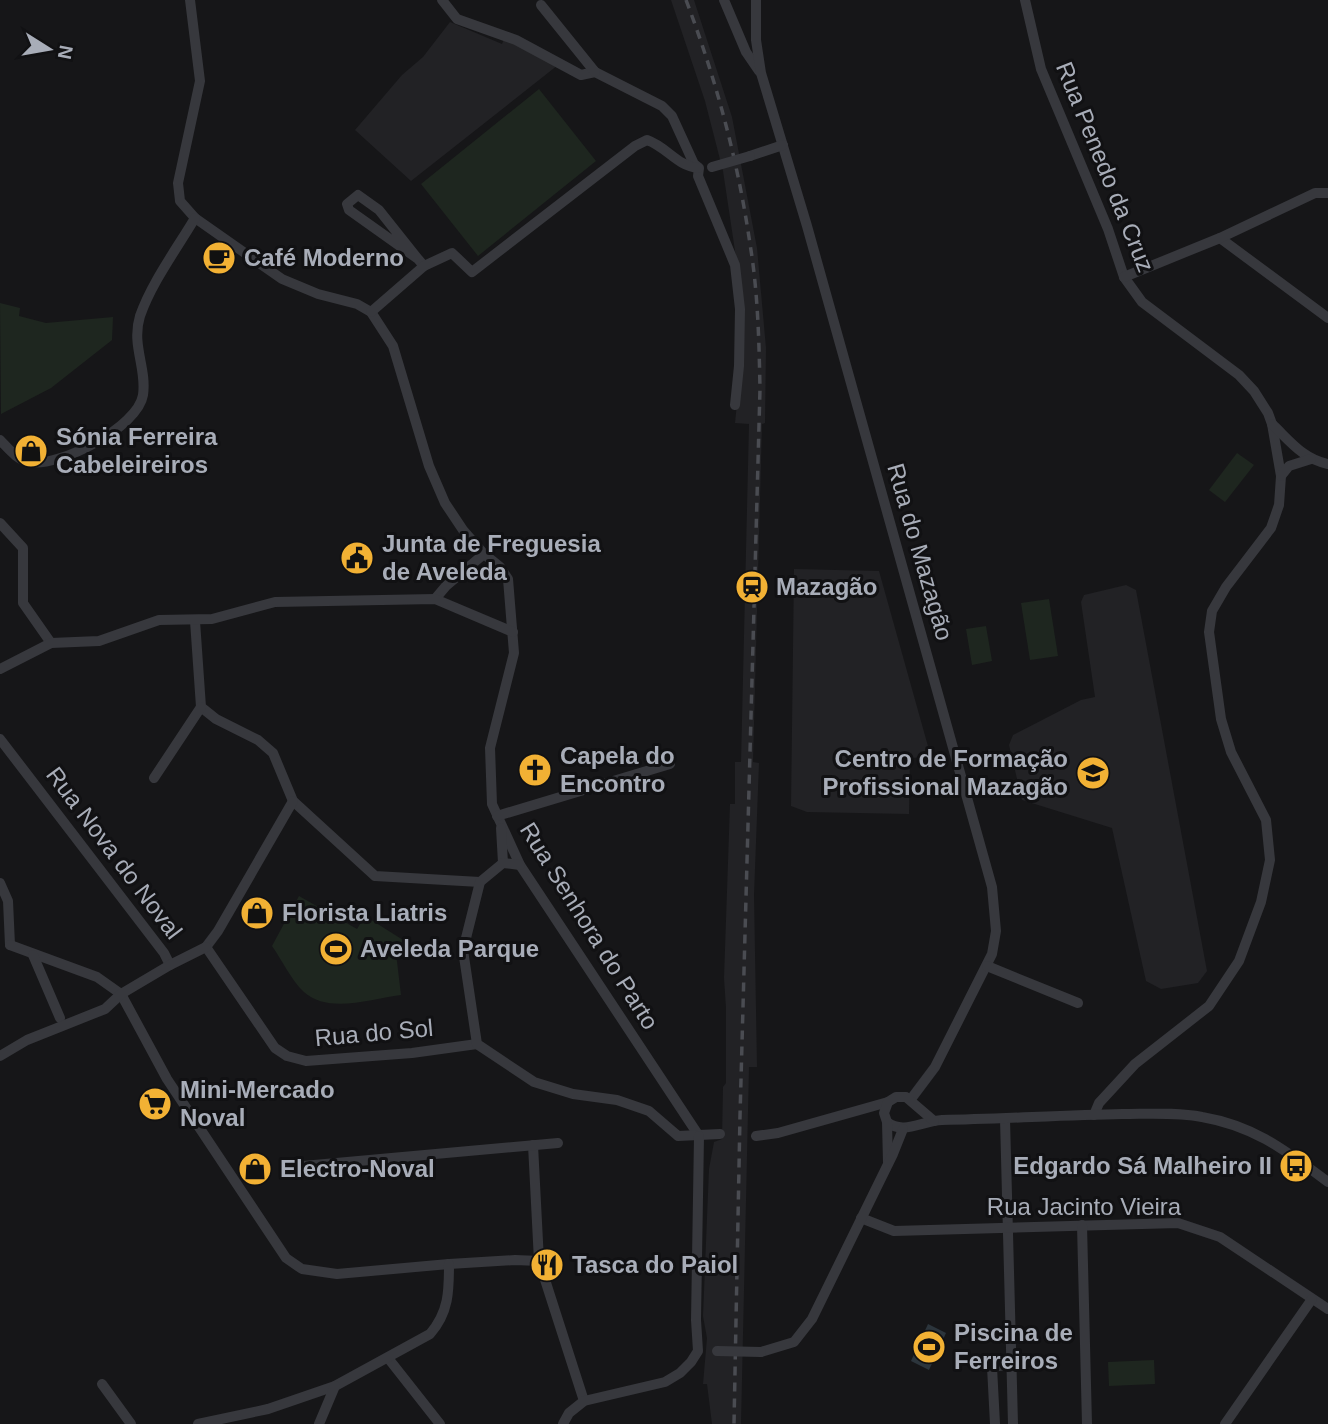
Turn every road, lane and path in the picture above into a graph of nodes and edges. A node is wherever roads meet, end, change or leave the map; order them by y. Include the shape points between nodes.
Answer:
1 (190, 0) edge
2 (442, 0) edge
3 (724, 0) edge
4 (755, 0) edge
5 (1025, 0) edge
6 (541, 5) dead end
7 (595, 72) junction
8 (761, 73) junction
9 (783, 145) junction
10 (699, 168) junction
11 (1328, 193) edge
12 (195, 218) junction
13 (1220, 238) junction
14 (421, 262) junction
15 (1124, 277) junction
16 (371, 312) junction
17 (1328, 318) edge
18 (735, 405) dead end
19 (1272, 424) junction
20 (0, 440) edge
21 (1311, 460) junction
22 (1328, 464) edge
23 (1281, 476) junction
24 (0, 523) edge
25 (484, 554) junction
26 (435, 599) junction
27 (195, 621) junction
28 (513, 632) junction
29 (51, 643) junction
30 (0, 669) edge
31 (201, 707) junction
32 (0, 738) edge
33 (670, 764) dead end
34 (154, 778) dead end
35 (293, 801) junction
36 (499, 819) junction
37 (503, 863) junction
38 (520, 865) junction
39 (480, 881) junction
40 (0, 883) edge
41 (10, 945) junction
42 (206, 947) junction
43 (0, 954) edge
44 (33, 955) junction
45 (170, 965) junction
46 (987, 966) junction
47 (121, 994) junction
48 (1078, 1003) dead end
49 (60, 1017) dead end
50 (477, 1044) junction
51 (0, 1056) edge
52 (888, 1102) junction
53 (913, 1103) junction
54 (1094, 1115) junction
55 (1005, 1119) junction
56 (934, 1121) junction
57 (887, 1122) junction
58 (907, 1127) junction
59 (720, 1135) dead end
60 (699, 1136) junction
61 (756, 1136) dead end
62 (558, 1143) dead end
63 (533, 1145) junction
64 (888, 1163) junction
65 (303, 1166) dead end
66 (1328, 1182) edge
67 (861, 1218) junction
68 (1082, 1226) junction
69 (1008, 1227) junction
70 (539, 1261) junction
71 (449, 1264) junction
72 (1312, 1299) junction
73 (1328, 1310) edge
74 (698, 1351) junction
75 (388, 1358) junction
76 (1012, 1364) junction
77 (102, 1384) dead end
78 (335, 1386) junction
79 (584, 1401) junction
80 (131, 1424) edge
81 (198, 1424) edge
82 (319, 1424) edge
83 (440, 1424) edge
84 (563, 1424) edge
85 (995, 1424) edge
86 (1013, 1424) edge
87 (1087, 1424) edge
88 (1225, 1424) edge

1 - 12 street via 200,81 178,183 180,201
2 - 7 street via 457,19 516,40 581,75
3 - 8 street via 746,52
4 - 8 street, Rua do Mazagão
5 - 15 street, Rua Penedo da Cruz via 1041,69
6 - 7 street
7 - 10 street via 662,106
8 - 9 street, Rua do Mazagão
9 - 10 street, bridge
9 - 46 street, Rua do Mazagão via 992,887 996,931
10 - 14 street via 678,162 648,140 472,272 452,253
10 - 18 street via 698,176 735,265 740,309
11 - 13 street via 1315,193
12 - 16 street via 282,279
12 - 20 street via 139,318 135,335 143,396 137,408 102,440 41,462 27,462
13 - 15 street
13 - 17 street
14 - 14 street via 379,210 358,195 350,200 349,210
14 - 16 street
15 - 19 street, Rua Penedo da Cruz via 1142,302 1239,375
16 - 25 street, Rua Senhora do Parto via 393,346 429,466 445,503
19 - 21 street
19 - 23 street, Rua Penedo da Cruz
21 - 22 street
21 - 23 street via 1289,466
23 - 54 street, Rua Penedo da Cruz via 1279,505 1271,528 1226,587 1212,611 1209,632 1221,719 1231,752 1266,820 1270,860 1261,902 1239,961 1209,1006 1135,1064 1099,1103
24 - 29 street via 23,548 23,603
25 - 26 street
25 - 28 street, Rua Senhora do Parto via 508,579
26 - 27 street via 275,602
26 - 28 street
27 - 29 street via 159,620 99,641
27 - 31 street
28 - 36 street, Rua Senhora do Parto via 514,653 490,748 492,804
29 - 30 street
31 - 34 street
31 - 35 street via 273,753
32 - 45 street, Rua Nova do Noval
33 - 36 street
35 - 39 street via 375,876
35 - 42 street
36 - 37 street
36 - 38 street, Rua Senhora do Parto
37 - 38 street
37 - 39 street
38 - 60 street, Rua Senhora do Parto
39 - 50 street via 463,950
40 - 41 street via 8,901
41 - 43 street
41 - 44 street
42 - 45 street
42 - 50 street, Rua do Sol via 275,1048 287,1056 306,1061
44 - 47 street via 97,977
44 - 49 street
45 - 47 street, Rua Nova do Noval
46 - 48 street
46 - 53 street, Rua do Mazagão
47 - 51 street, Rua Nova do Noval via 105,1009 27,1040
47 - 71 street via 167,1079 286,1258 302,1269 337,1274
50 - 60 street via 534,1082 617,1100 649,1111 678,1136
52 - 53 street via 896,1097
52 - 57 street
52 - 61 street
53 - 56 street
53 - 58 street via 916,1116
54 - 55 street
54 - 66 street via 1200,1116 1239,1126 1275,1142
55 - 56 street
55 - 69 street
56 - 58 street
57 - 58 street
57 - 64 street
58 - 64 street
59 - 60 street
60 - 74 street
62 - 63 street
63 - 65 street
63 - 70 street
64 - 67 street
67 - 69 street, Rua Jacinto Vieira via 894,1231
67 - 74 street, bridge via 812,1319 794,1342 761,1352
68 - 69 street, Rua Jacinto Vieira
68 - 72 street, Rua Jacinto Vieira via 1178,1223 1220,1237
68 - 87 street
69 - 76 street
70 - 71 street
70 - 79 street
71 - 75 street via 441,1321 430,1334
72 - 73 street, Rua Jacinto Vieira
72 - 88 street
74 - 79 street via 680,1373 665,1382
75 - 78 street
75 - 83 street
76 - 85 street via 992,1367
76 - 86 street
77 - 80 street
78 - 81 street via 268,1409
78 - 82 street
79 - 84 street

